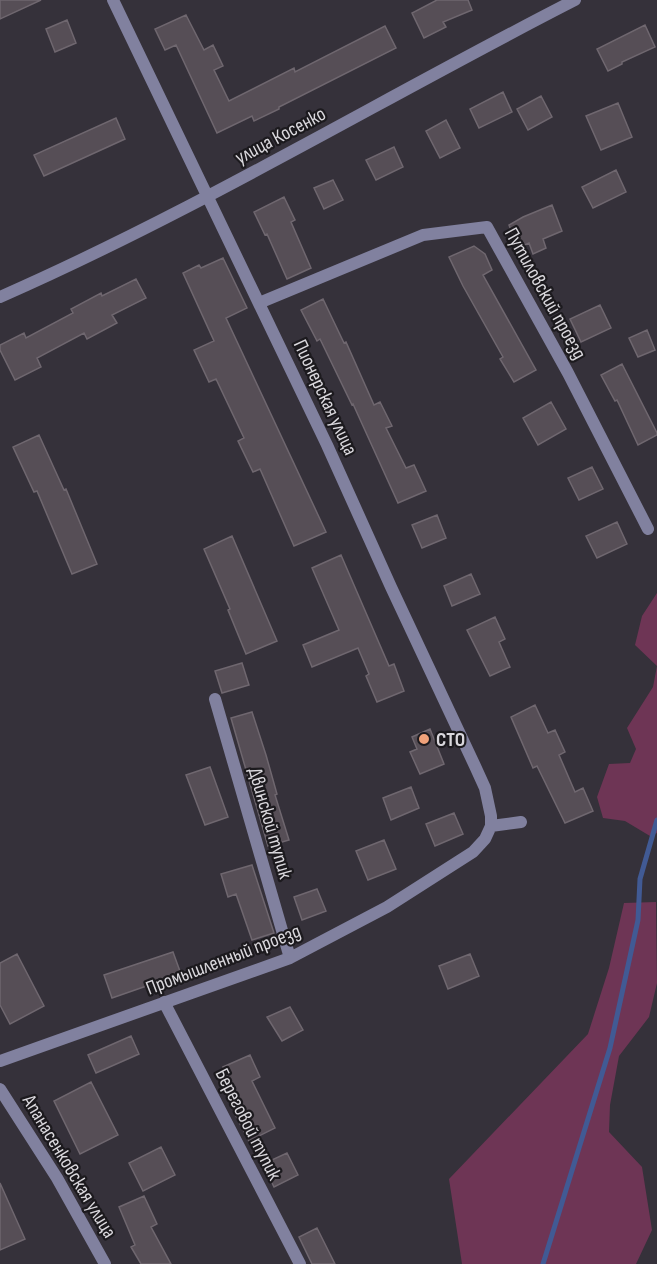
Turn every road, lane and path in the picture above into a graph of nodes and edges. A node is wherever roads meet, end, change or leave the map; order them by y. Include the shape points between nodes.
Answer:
1 (113, 0) edge
2 (575, 0) edge
3 (208, 195) junction
4 (0, 297) edge
5 (259, 303) junction
6 (648, 529) dead end
7 (214, 699) dead end
8 (491, 821) junction
9 (521, 822) dead end
10 (290, 958) junction
11 (164, 1002) junction
12 (0, 1061) edge
13 (0, 1089) edge
14 (105, 1264) edge
15 (300, 1264) edge

1 - 3 street, Пионерская улица
2 - 3 street, улица Косенко
3 - 4 street, улица Косенко
3 - 5 street, Пионерская улица
5 - 6 street, Путиловский проезд via 423,235 487,227
5 - 8 street, Пионерская улица via 476,766
7 - 10 street, Двинской тупик
8 - 9 street
8 - 10 street, Промышленный проезд via 485,839 473,852 387,907
10 - 11 street, Промышленный проезд
11 - 12 street, Промышленный проезд
11 - 15 street, Береговой тупик
13 - 14 street, Апанасенковская улица

